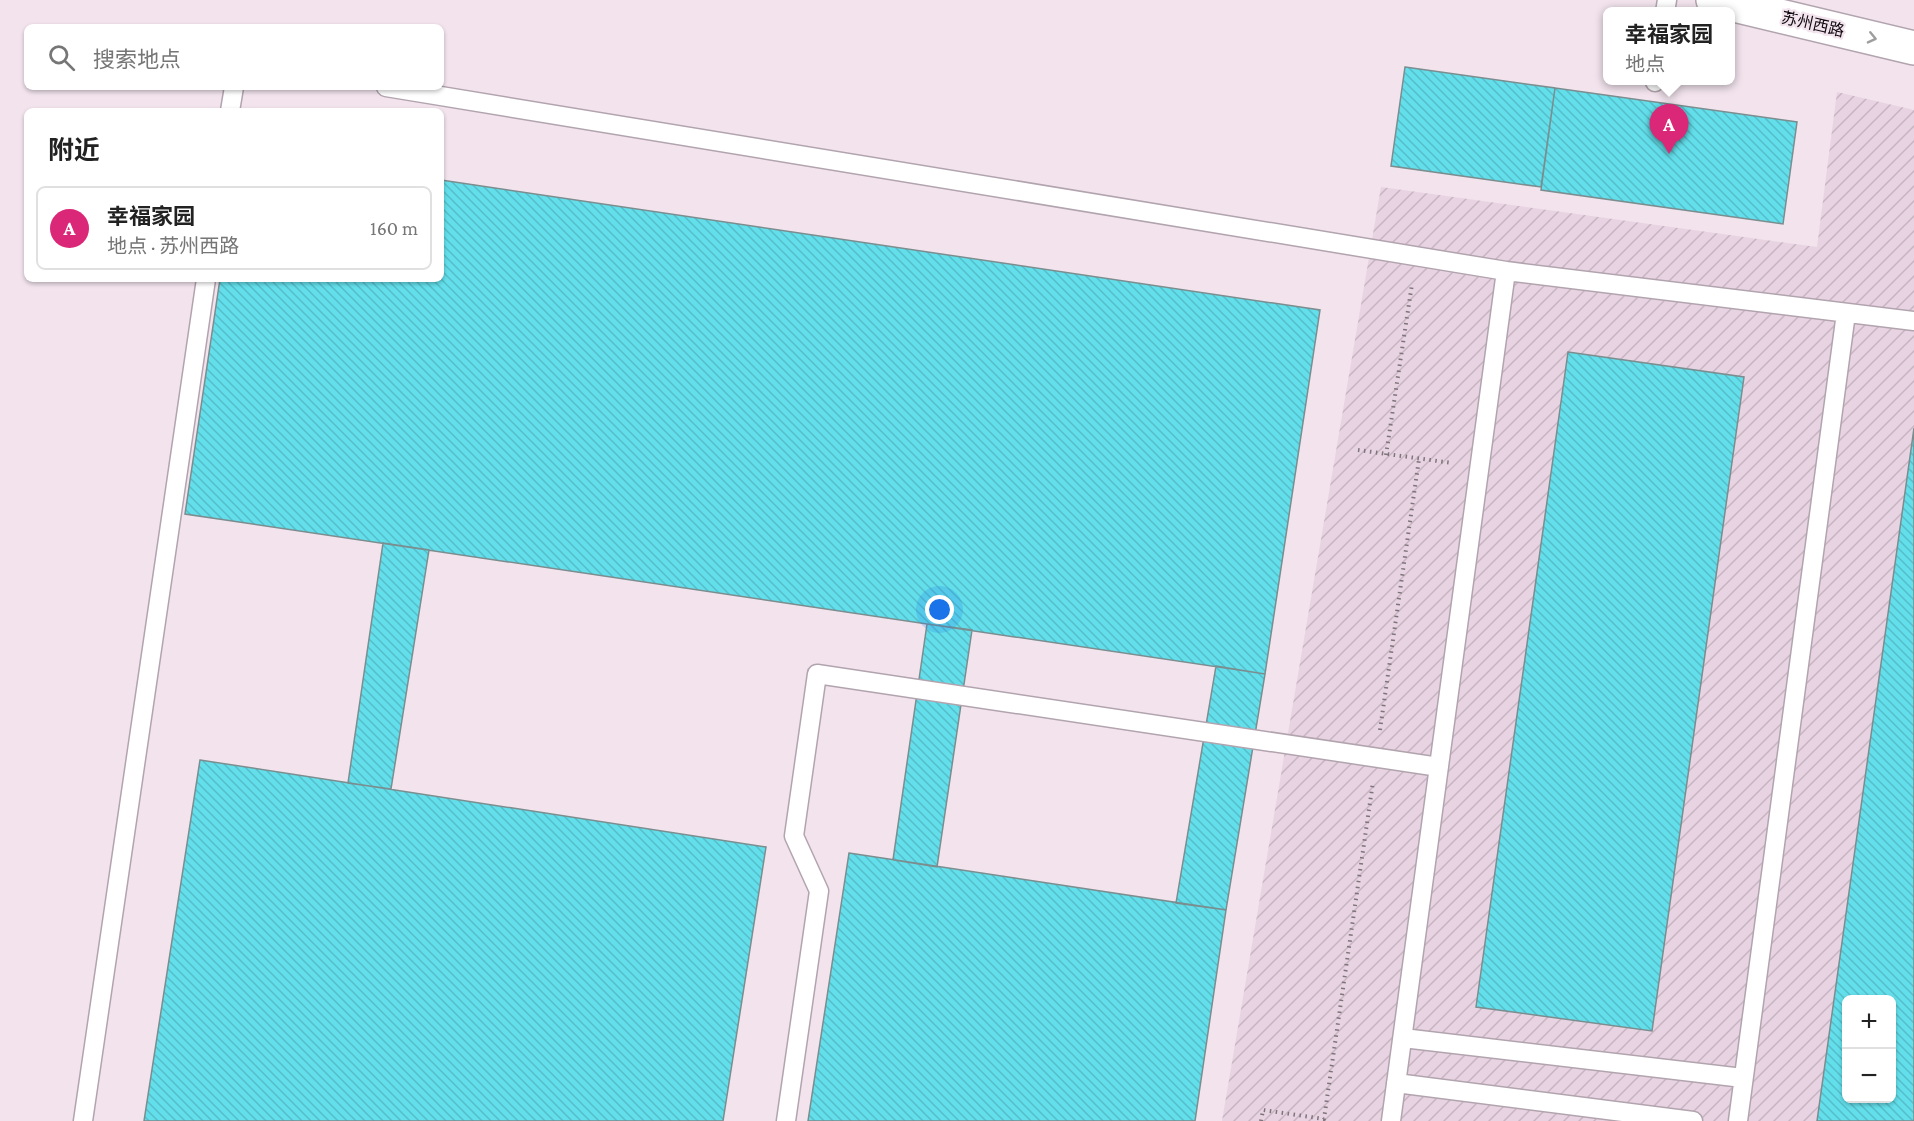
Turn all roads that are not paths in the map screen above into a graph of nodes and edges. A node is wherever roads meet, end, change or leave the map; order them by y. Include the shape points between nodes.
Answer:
1 (1713, 0) edge
2 (1914, 48) edge
3 (234, 90) edge
4 (404, 90) edge
5 (230, 108) edge
6 (1506, 271) junction
7 (206, 282) edge
8 (1846, 313) junction
9 (1914, 321) edge
10 (1439, 767) junction
11 (1403, 1038) junction
12 (1743, 1078) junction
13 (1396, 1083) junction
14 (83, 1121) edge
15 (786, 1121) edge
16 (1391, 1121) edge
17 (1694, 1121) edge
18 (1738, 1121) edge

1 -> 2 main road, 苏州西路
3 - 5 lane
4 - 6 lane
6 - 8 lane
6 - 10 lane
7 - 14 lane
8 - 9 lane
8 - 12 lane
10 - 11 lane
10 - 15 lane via 817,675 794,836 819,891
11 - 12 lane
11 - 13 lane
12 - 18 lane
13 - 16 lane
13 - 17 lane

